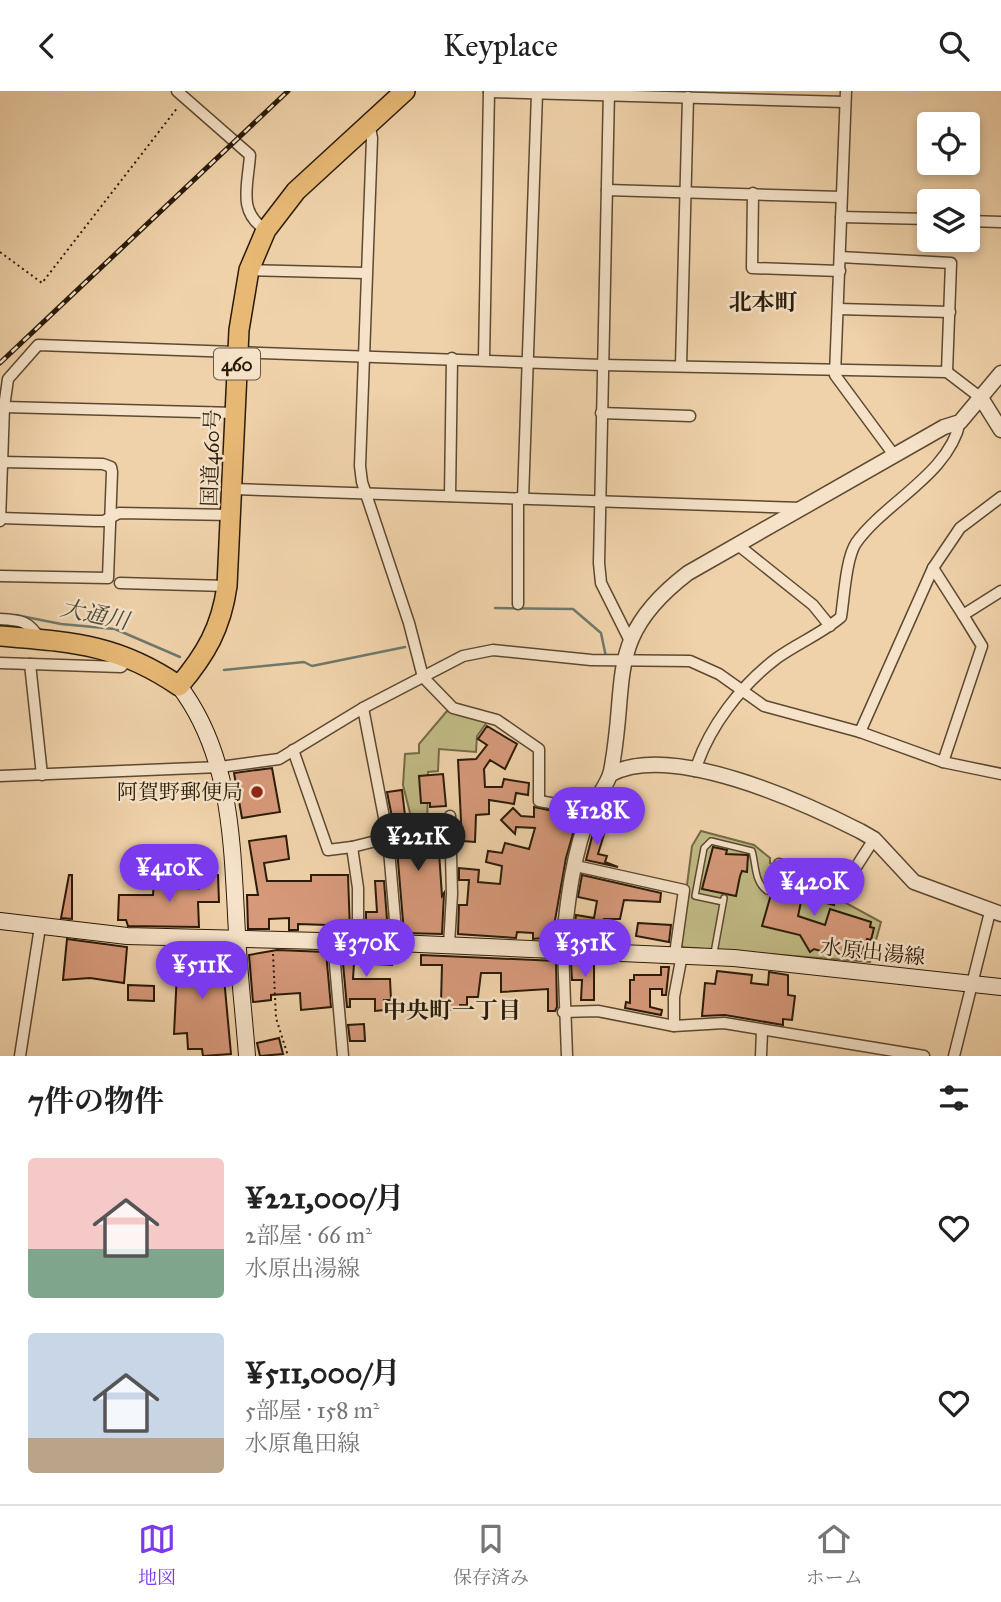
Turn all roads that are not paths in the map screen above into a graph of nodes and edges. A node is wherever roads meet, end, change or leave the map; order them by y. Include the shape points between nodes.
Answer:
1 (405, 91) edge
2 (489, 92) edge
3 (537, 93) junction
4 (609, 93) edge
5 (181, 94) edge
6 (845, 96) edge
7 (688, 97) junction
8 (369, 123) junction
9 (607, 190) junction
10 (686, 192) junction
11 (753, 193) junction
12 (841, 197) junction
13 (841, 217) junction
14 (917, 219) edge
15 (980, 221) edge
16 (1001, 222) edge
17 (266, 230) junction
18 (840, 257) junction
19 (249, 270) junction
20 (840, 271) junction
21 (365, 272) junction
22 (838, 309) junction
23 (950, 312) junction
24 (238, 353) junction
25 (362, 356) junction
26 (452, 358) junction
27 (484, 359) junction
28 (527, 361) junction
29 (602, 365) junction
30 (681, 366) junction
31 (836, 370) junction
32 (947, 372) junction
33 (1001, 373) edge
34 (981, 398) junction
35 (4, 407) junction
36 (236, 413) junction
37 (601, 413) junction
38 (690, 416) dead end
39 (960, 422) junction
40 (1001, 430) edge
41 (894, 455) junction
42 (2, 462) junction
43 (1, 476) edge
44 (233, 489) junction
45 (368, 493) junction
46 (450, 496) junction
47 (1001, 497) edge
48 (521, 498) junction
49 (599, 501) junction
50 (801, 508) junction
51 (111, 515) junction
52 (232, 515) junction
53 (0, 519) edge
54 (738, 545) junction
55 (933, 568) junction
56 (0, 576) edge
57 (120, 583) dead end
58 (227, 586) junction
59 (1001, 591) edge
60 (518, 604) dead end
61 (963, 615) junction
62 (0, 619) edge
63 (831, 626) junction
64 (0, 636) edge
65 (40, 639) junction
66 (629, 641) junction
67 (131, 657) junction
68 (624, 661) junction
69 (0, 663) edge
70 (30, 664) junction
71 (423, 677) junction
72 (179, 686) junction
73 (741, 692) junction
74 (363, 708) junction
75 (860, 733) junction
76 (293, 750) junction
77 (943, 762) junction
78 (220, 767) junction
79 (695, 771) junction
80 (611, 774) junction
81 (1001, 774) edge
82 (42, 775) junction
83 (0, 776) edge
84 (591, 810) junction
85 (450, 815) dead end
86 (388, 838) junction
87 (874, 839) junction
88 (352, 847) junction
89 (779, 864) dead end
90 (576, 866) junction
91 (767, 891) dead end
92 (996, 913) edge
93 (0, 921) edge
94 (40, 927) junction
95 (237, 937) junction
96 (333, 941) junction
97 (358, 942) junction
98 (397, 943) junction
99 (449, 945) junction
100 (563, 949) junction
101 (679, 955) junction
102 (713, 957) junction
103 (973, 985) junction
104 (1001, 987) edge
105 (563, 1012) junction
106 (674, 1025) junction
107 (762, 1031) junction
108 (20, 1056) edge
109 (247, 1056) edge
110 (343, 1056) edge
111 (567, 1056) edge
112 (761, 1056) edge
113 (923, 1056) edge
114 (954, 1056) edge

1 - 8 highway, 国道460号 / 460
2 - 3 street
2 - 27 street
3 - 4 street
3 - 28 street
4 - 7 street
4 - 9 street
5 - 17 street via 250,155 246,212
6 - 7 street
6 - 12 street
7 - 10 street
8 - 17 highway, 国道460号 / 460 via 315,171
8 - 21 street
9 - 10 street
9 - 29 street
10 - 11 street
10 - 30 street
11 - 12 street
11 - 20 street via 752,268
12 - 13 street
13 - 14 street
13 - 18 street
15 - 16 street
17 - 19 highway, 国道460号 / 460
18 - 20 street
18 - 23 street via 951,263
19 - 21 street
19 - 24 highway, 国道460号 / 460
20 - 22 street
21 - 25 street
22 - 23 street
22 - 31 street
23 - 32 street
24 - 25 street
24 - 35 street via 38,345 8,379
24 - 36 highway, 国道460号 / 460
25 - 26 street
25 - 45 street via 360,465
26 - 27 street
26 - 46 street
27 - 28 street
28 - 29 street
28 - 48 street
29 - 30 street
29 - 37 street
30 - 31 street
31 - 32 street
31 - 41 street via 835,375
32 - 34 street
33 - 34 street
34 - 39 street
34 - 40 street
35 - 36 street
35 - 42 street
36 - 44 highway, 国道460号 / 460
37 - 38 street
37 - 49 street
39 - 41 street via 944,426
39 - 63 street via 957,436 923,479 855,544 841,617
41 - 50 street
42 - 43 street
42 - 51 street via 108,465 112,472
43 - 53 street
44 - 45 street
44 - 52 highway, 国道460号 / 460
45 - 46 street
45 - 71 street
46 - 48 street
47 - 55 street via 960,528
48 - 49 street
48 - 60 street
49 - 50 street
49 - 66 street via 601,583
50 - 54 street
51 - 52 street
51 - 53 street via 104,521
51 - 56 street via 108,578
52 - 58 highway, 国道460号 / 460
54 - 63 street via 813,605
54 - 66 street via 688,573 659,596
55 - 61 street
55 - 75 street
57 - 58 street
58 - 72 highway, 国道460号 / 460 via 214,639
59 - 61 street
61 - 77 street via 982,646
62 - 65 street via 24,621
63 - 73 street via 779,657
64 - 65 highway
65 - 67 highway
66 - 68 street
67 - 70 street via 121,667
67 - 72 highway
68 - 71 street via 494,650 463,656
68 - 73 street via 690,661 719,674
68 - 80 street
69 - 70 street
70 - 82 street
71 - 74 street
71 - 84 street via 453,708 497,720 539,749 539,801
72 - 78 main road via 202,720
73 - 75 street via 764,706
73 - 79 street via 702,747
74 - 76 street
74 - 86 street
75 - 77 street
76 - 78 street via 279,759
76 - 88 street via 328,850
77 - 81 street
78 - 82 street
78 - 95 main road
79 - 80 street via 626,766
79 - 87 street via 749,782
80 - 84 street
82 - 83 street
84 - 90 street
85 - 99 street
86 - 88 street
86 - 98 street
87 - 89 street via 844,886
87 - 92 street via 914,882
88 - 97 street
90 - 100 street
90 - 101 street via 684,890
91 - 102 lane via 756,874 752,851 711,841 704,848 695,896 723,900
92 - 103 street
93 - 94 main road, 水原出湯線
94 - 95 main road, 水原出湯線 via 127,936
94 - 108 street
95 - 96 main road, 水原出湯線
95 - 109 main road
96 - 97 main road, 水原出湯線
96 - 110 street
97 - 98 main road, 水原出湯線
98 - 99 main road, 水原出湯線
99 - 100 main road, 水原出湯線
100 - 101 main road, 水原出湯線
100 - 105 street
101 - 102 main road, 水原出湯線
101 - 106 street
102 - 103 main road, 水原出湯線
103 - 104 main road, 水原出湯線
103 - 114 street
105 - 106 street via 598,1011
105 - 111 street
106 - 107 street via 724,1023
107 - 112 street
107 - 113 street

